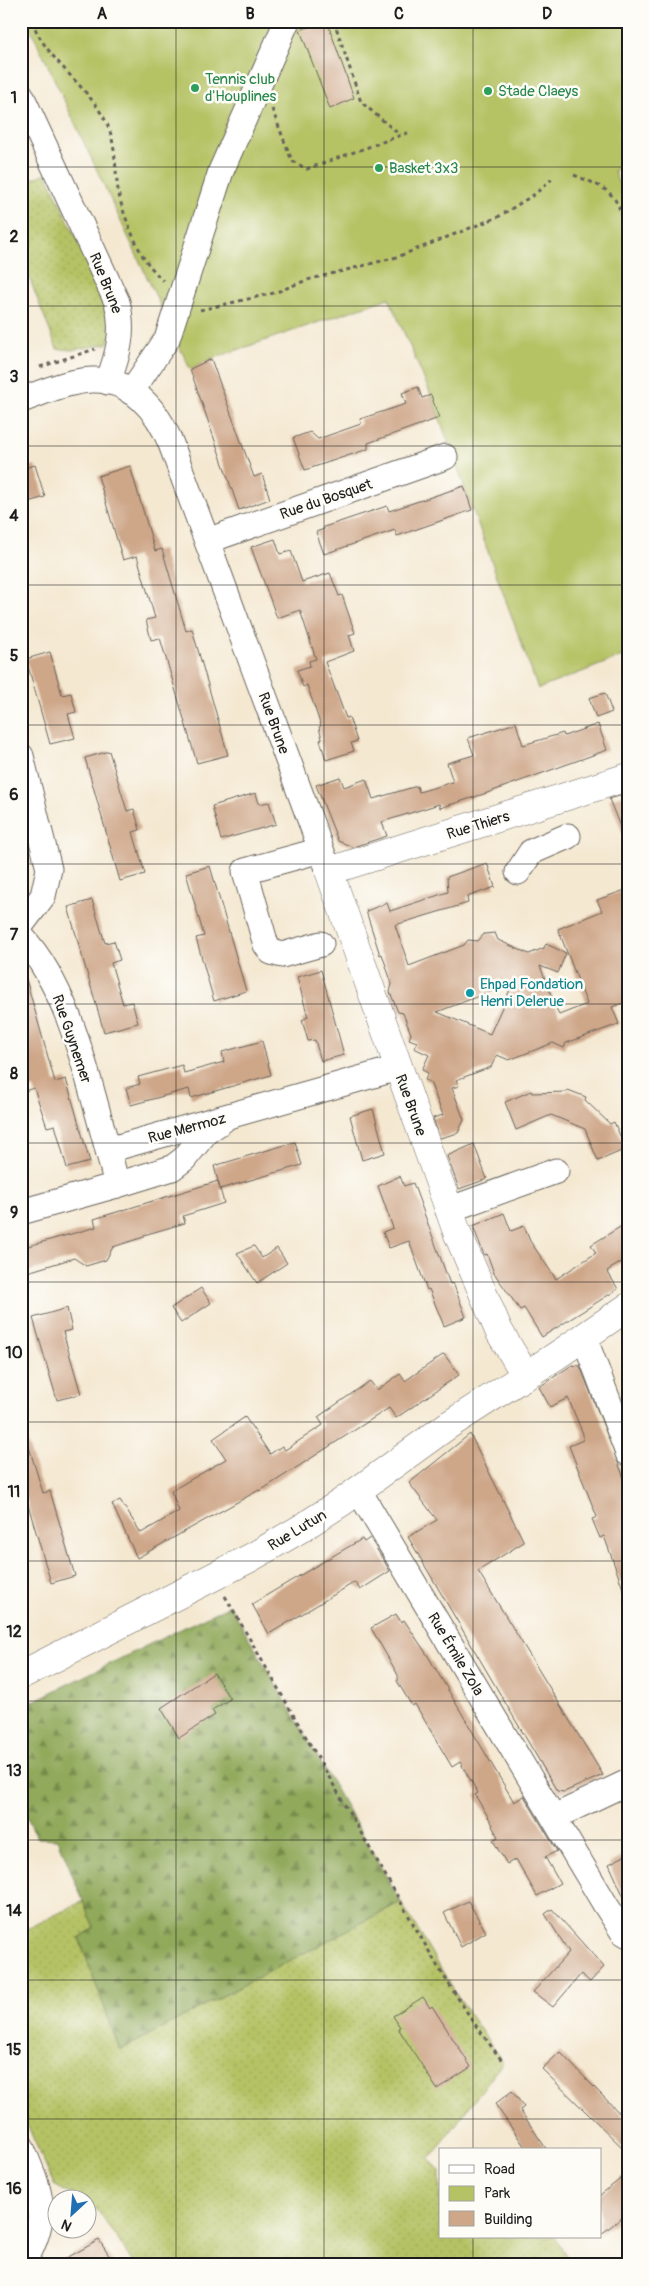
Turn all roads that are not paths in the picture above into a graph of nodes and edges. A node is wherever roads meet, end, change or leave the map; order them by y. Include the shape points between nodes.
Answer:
1 (287, 21) edge
2 (21, 95) edge
3 (108, 382) junction
4 (131, 392) junction
5 (21, 400) edge
6 (445, 457) dead end
7 (207, 541) junction
8 (21, 756) edge
9 (627, 779) edge
10 (568, 836) dead end
11 (325, 861) junction
12 (518, 872) dead end
13 (21, 925) edge
14 (21, 936) edge
15 (321, 944) dead end
16 (398, 1068) junction
17 (234, 1115) junction
18 (108, 1150) junction
19 (556, 1171) dead end
20 (117, 1185) junction
21 (448, 1210) junction
22 (21, 1212) edge
23 (628, 1307) edge
24 (584, 1338) junction
25 (526, 1376) junction
26 (628, 1453) edge
27 (359, 1490) junction
28 (21, 1674) edge
29 (628, 1782) edge
30 (554, 1817) junction
31 (628, 1934) edge
32 (21, 2146) edge
33 (23, 2265) edge

1 - 4 street via 221,171 167,339
2 - 3 street, Rue Brune via 117,302 121,320 120,344
3 - 4 street, Rue Brune
3 - 5 street via 82,381
4 - 7 street, Rue Brune via 162,423
6 - 7 street, Rue du Bosquet
7 - 11 street, Rue Brune
8 - 13 street via 49,869 43,896
9 - 11 main road, Rue Thiers
10 - 12 street via 531,852
11 - 15 street via 245,871 266,945 271,952 282,955
11 - 16 main road, Rue Brune
14 - 18 street, Rue Guynemer via 39,960 66,1014
16 - 17 street, Rue Mermoz
16 - 21 main road, Rue Brune
17 - 18 street, Rue Mermoz
17 - 20 street via 206,1132 184,1159 172,1168
18 - 20 street
19 - 21 street
20 - 22 street
21 - 25 main road, Rue Brune via 496,1326
23 - 24 main road, Rue Lutun
24 - 25 main road, Rue Lutun
24 - 26 street
25 - 27 main road, Rue Lutun via 447,1426
27 - 28 main road, Rue Lutun via 286,1538
27 - 30 street, Rue Émile Zola
29 - 30 street
30 - 31 street, Rue Émile Zola via 623,1932
32 - 33 street via 42,2206 36,2238

